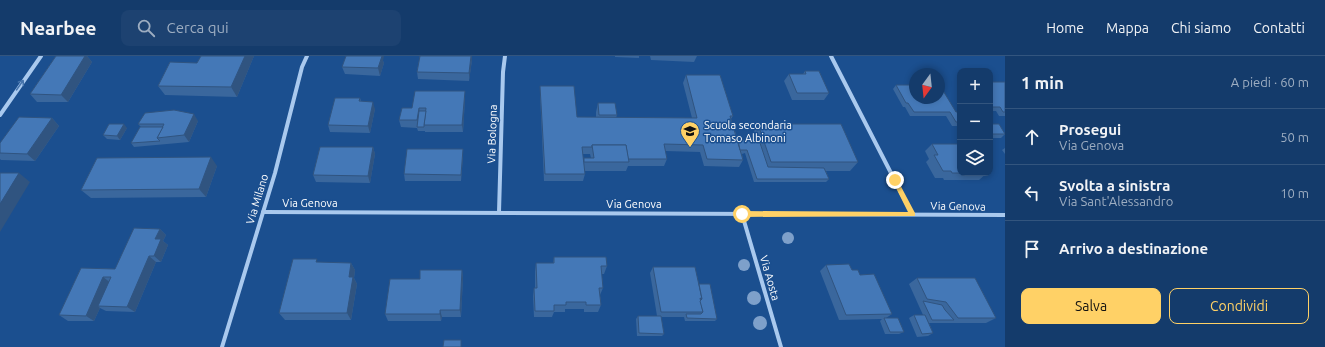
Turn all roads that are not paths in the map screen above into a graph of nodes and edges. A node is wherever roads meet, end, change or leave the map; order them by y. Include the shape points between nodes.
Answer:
1 (40, 56) edge
2 (307, 56) edge
3 (505, 56) edge
4 (830, 56) edge
5 (0, 115) edge
6 (262, 212) junction
7 (499, 212) junction
8 (742, 214) junction
9 (912, 214) junction
10 (1005, 215) edge
11 (222, 347) edge
12 (781, 347) edge

5 -> 1 street
2 - 6 street, Via Milano
3 - 7 street, Via Bologna
4 - 9 street
6 - 7 street, Via Genova
6 - 11 street, Via Milano
7 - 8 street, Via Genova
8 - 9 street, Via Genova
8 - 12 street, Via Aosta
9 - 10 street, Via Genova

